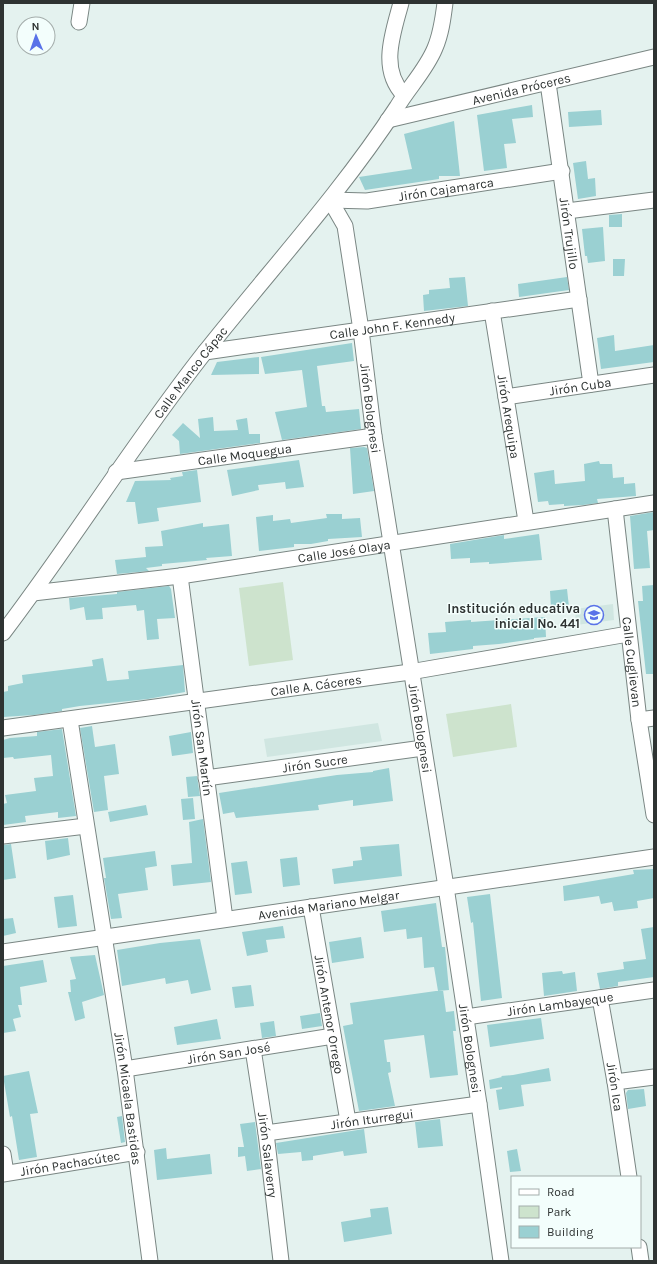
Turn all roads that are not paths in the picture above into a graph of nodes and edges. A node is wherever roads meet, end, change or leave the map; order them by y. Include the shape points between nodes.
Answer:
1 (82, 3) edge
2 (401, 3) edge
3 (446, 3) edge
4 (78, 22) dead end
5 (654, 57) edge
6 (548, 83) junction
7 (404, 95) junction
8 (388, 120) junction
9 (562, 171) junction
10 (330, 200) junction
11 (654, 200) edge
12 (567, 211) junction
13 (579, 299) junction
14 (492, 311) junction
15 (361, 330) junction
16 (205, 352) junction
17 (654, 375) edge
18 (591, 384) junction
19 (506, 397) junction
20 (374, 436) junction
21 (116, 472) junction
22 (654, 503) edge
23 (615, 509) junction
24 (526, 521) junction
25 (392, 544) junction
26 (180, 576) junction
27 (33, 593) junction
28 (3, 633) edge
29 (628, 634) junction
30 (410, 672) junction
31 (196, 702) junction
32 (654, 718) edge
33 (70, 720) junction
34 (638, 720) junction
35 (3, 728) edge
36 (423, 748) junction
37 (206, 778) junction
38 (654, 815) edge
39 (86, 826) junction
40 (3, 836) edge
41 (654, 857) edge
42 (446, 887) junction
43 (311, 907) junction
44 (225, 919) junction
45 (103, 936) junction
46 (3, 952) edge
47 (654, 990) edge
48 (600, 998) junction
49 (466, 1017) junction
50 (333, 1036) junction
51 (253, 1049) junction
52 (125, 1069) junction
53 (654, 1076) edge
54 (615, 1082) junction
55 (479, 1104) junction
56 (348, 1121) junction
57 (266, 1133) junction
58 (137, 1152) junction
59 (3, 1154) edge
60 (5, 1174) edge
61 (629, 1176) edge
62 (639, 1248) edge
63 (150, 1261) edge
64 (281, 1261) edge
65 (501, 1261) edge
66 (641, 1261) edge

1 - 4 street
2 - 7 street via 393,34 390,63 395,83
3 - 7 street, Calle Manco Cápac via 435,47 420,74
5 - 6 street, Avenida Próceres
6 - 8 street, Avenida Próceres
6 - 9 street, Jirón Trujillo
7 - 8 street, Calle Manco Cápac
8 - 10 street, Calle Manco Cápac
9 - 10 street, Jirón Cajamarca via 367,201
9 - 12 street, Jirón Trujillo
10 - 15 street, Jirón Bolognesi via 345,226
10 - 16 street, Calle Manco Cápac
11 - 12 street
12 - 13 street, Jirón Trujillo
13 - 14 street, Calle John F. Kennedy
13 - 18 street, Jirón Trujillo
14 - 15 street, Calle John F. Kennedy
14 - 19 street, Jirón Arequipa
15 - 16 street, Calle John F. Kennedy
15 - 20 street, Jirón Bolognesi
16 - 21 street, Calle Manco Cápac
17 - 18 street, Jirón Cuba
18 - 19 street, Jirón Cuba
19 - 24 street, Jirón Arequipa
20 - 21 street, Calle Moquegua
20 - 25 street, Jirón Bolognesi
21 - 27 street, Calle Manco Cápac
22 - 23 street, Calle José Olaya
23 - 24 street, Calle José Olaya
23 - 29 street, Calle Cuglievan
24 - 25 street, Calle José Olaya
25 - 26 street, Calle José Olaya
25 - 30 street, Jirón Bolognesi
26 - 27 street, Calle José Olaya
26 - 31 street, Jirón San Martín
27 - 28 street, Calle Manco Cápac
29 - 30 street, Calle A. Cáceres
29 - 34 street, Calle Cuglievan
30 - 31 street, Calle A. Cáceres
30 - 36 street, Jirón Bolognesi
31 - 33 street, Calle A. Cáceres
31 - 37 street, Jirón San Martín
32 - 34 street
33 - 35 street, Calle A. Cáceres
33 - 39 street, Jirón Micaela Bastidas
34 - 38 street, Calle Cuglievan
36 - 37 street, Jirón Sucre
36 - 42 street, Jirón Bolognesi
37 - 44 street, Jirón San Martín
39 - 40 street
39 - 45 street, Jirón Micaela Bastidas
41 - 42 street, Avenida Mariano Melgar
42 - 43 street, Avenida Mariano Melgar
42 - 49 street, Jirón Bolognesi
43 - 44 street, Avenida Mariano Melgar
43 - 50 street, Jirón Antenor Orrego
44 - 45 street, Avenida Mariano Melgar
45 - 46 street, Avenida Mariano Melgar
45 - 52 street, Jirón Micaela Bastidas
47 - 48 street, Jirón Lambayeque
48 - 49 street, Jirón Lambayeque
48 - 54 street, Jirón Ica
49 - 55 street, Jirón Bolognesi
50 - 51 street, Jirón San José
50 - 56 street, Jirón Antenor Orrego
51 - 52 street, Jirón San José
51 - 57 street, Jirón Salaverry
52 - 58 street, Jirón Micaela Bastidas
53 - 54 street
54 - 61 street, Jirón Ica
55 - 56 street, Jirón Iturregui
55 - 65 street, Jirón Bolognesi
56 - 57 street, Jirón Iturregui
57 - 64 street, Jirón Salaverry
58 - 60 street, Jirón Pachacútec
58 - 63 street, Jirón Micaela Bastidas
59 - 60 street
62 - 66 street

